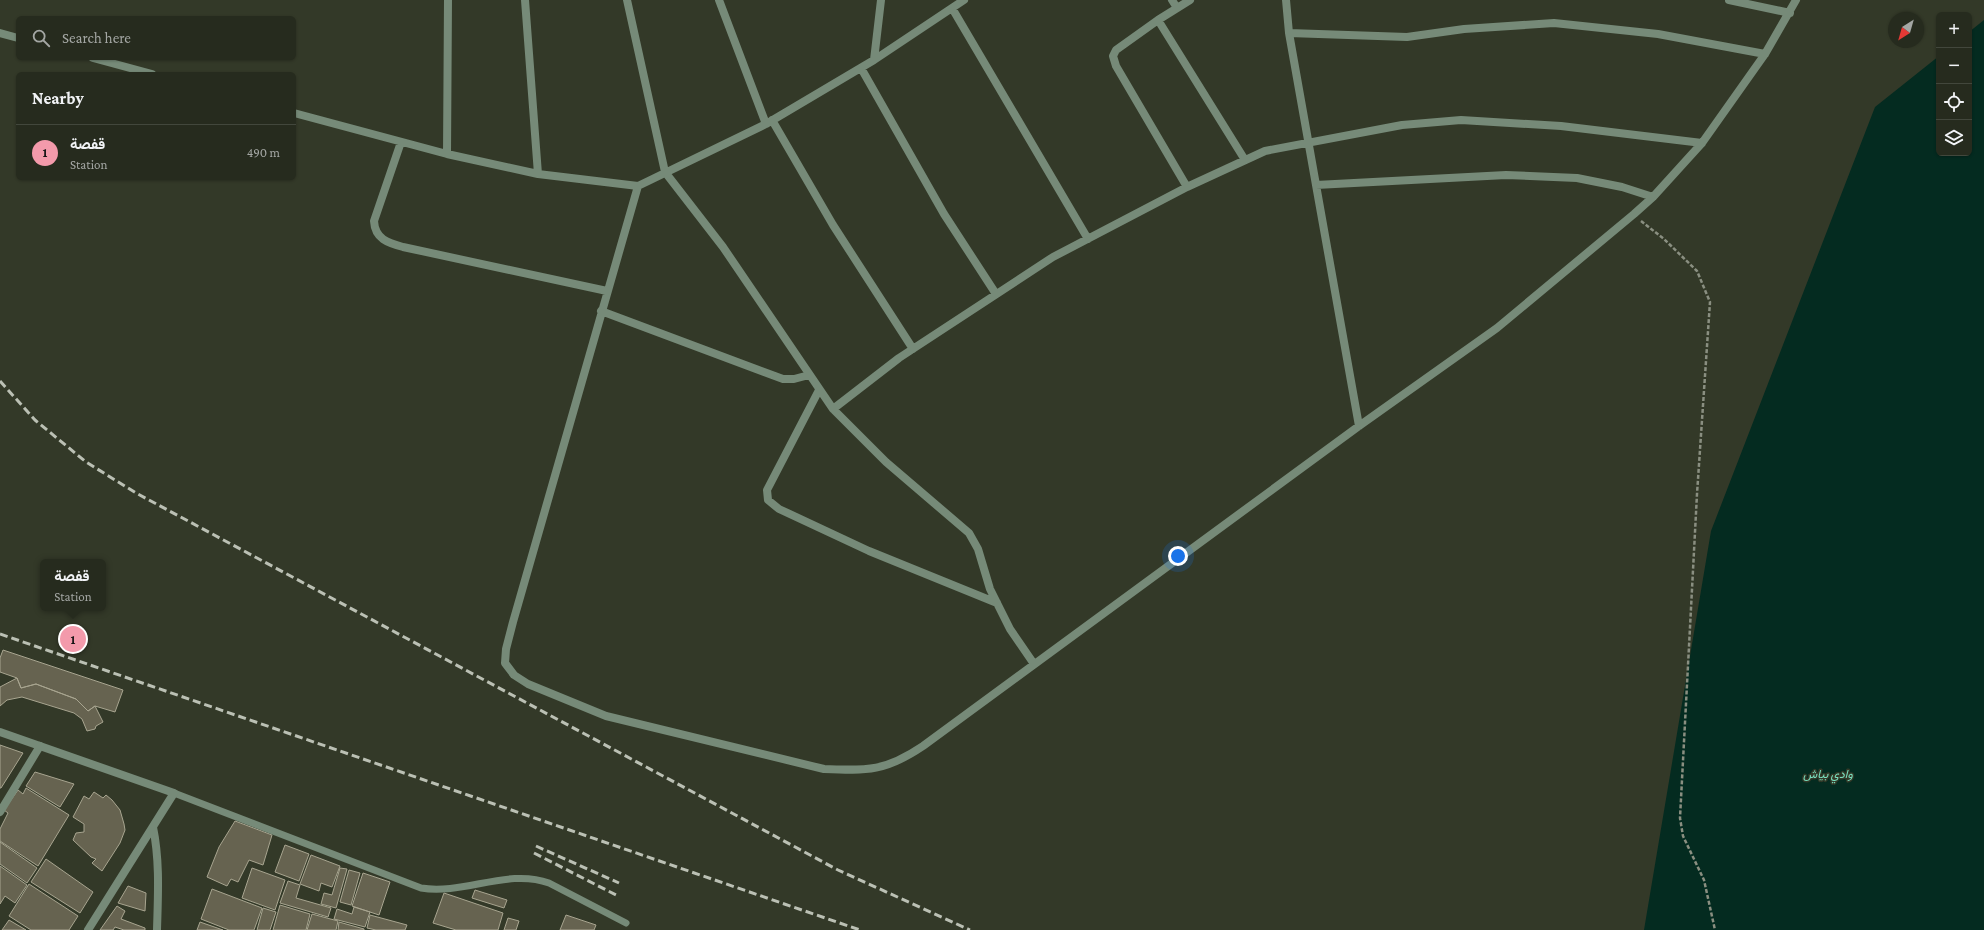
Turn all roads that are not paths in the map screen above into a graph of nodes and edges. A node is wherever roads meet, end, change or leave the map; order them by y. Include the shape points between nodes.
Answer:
1 (448, 0) edge
2 (525, 0) edge
3 (627, 0) edge
4 (719, 0) edge
5 (881, 0) edge
6 (964, 0) edge
7 (1172, 0) edge
8 (1190, 0) edge
9 (1286, 0) edge
10 (1729, 0) edge
11 (1796, 0) edge
12 (952, 8) junction
13 (1177, 8) junction
14 (1790, 13) junction
15 (1158, 20) junction
16 (0, 33) edge
17 (1289, 33) junction
18 (16, 37) edge
19 (1765, 54) junction
20 (100, 60) edge
21 (874, 60) junction
22 (861, 68) junction
23 (145, 72) edge
24 (296, 114) edge
25 (769, 122) junction
26 (401, 142) junction
27 (1310, 143) junction
28 (1702, 143) junction
29 (446, 154) junction
30 (1245, 160) junction
31 (665, 172) junction
32 (538, 174) junction
33 (1316, 185) junction
34 (638, 186) junction
35 (1187, 187) junction
36 (1653, 197) junction
37 (1088, 239) junction
38 (607, 291) junction
39 (996, 294) junction
40 (601, 311) junction
41 (913, 349) junction
42 (809, 375) junction
43 (819, 390) junction
44 (833, 409) junction
45 (1359, 426) junction
46 (997, 603) junction
47 (1034, 664) junction
48 (0, 732) edge
49 (40, 746) junction
50 (174, 793) junction
51 (0, 812) edge
52 (153, 827) junction
53 (626, 923) dead end
54 (88, 930) edge
55 (157, 930) edge

1 - 29 street
2 - 32 street
3 - 31 street
4 - 25 street
5 - 21 street
6 - 12 street
7 - 13 street
8 - 13 street
9 - 17 street
10 - 14 street
11 - 14 street
12 - 21 street
12 - 37 street
13 - 15 street
14 - 19 street
15 - 30 street
15 - 35 street via 1116,50 1114,60
16 - 18 street
17 - 19 street via 1407,37 1464,29 1554,23 1658,34
17 - 27 street
19 - 28 street
20 - 23 street
21 - 22 street
22 - 25 street
22 - 39 street via 944,214
24 - 26 street
25 - 31 street
25 - 41 street
26 - 29 street
26 - 38 street via 374,221 375,230 384,241 403,248
27 - 28 street via 1402,125 1461,120 1561,126
27 - 30 street via 1265,151
27 - 33 street
28 - 36 street
29 - 32 street
30 - 35 street
31 - 34 street
31 - 42 street via 722,247
32 - 34 street
33 - 36 street via 1506,175 1577,178 1622,187
33 - 45 street
34 - 38 street
35 - 37 street
36 - 45 street via 1497,328
37 - 39 street via 1053,257
38 - 40 street
39 - 41 street
40 - 42 street via 784,379
40 - 47 street via 506,649 505,664 514,675 606,716 824,769 854,770 882,768 905,759
41 - 44 street
42 - 43 street
43 - 44 street
43 - 46 street via 767,490 768,500 780,509 869,552
44 - 46 street via 886,462 969,533 978,549
45 - 47 street
46 - 47 street via 1010,629
48 - 49 street
49 - 50 street
49 - 51 street
50 - 52 street
50 - 53 lane via 421,888 437,891 535,878
52 - 54 street
52 - 55 street via 159,867

